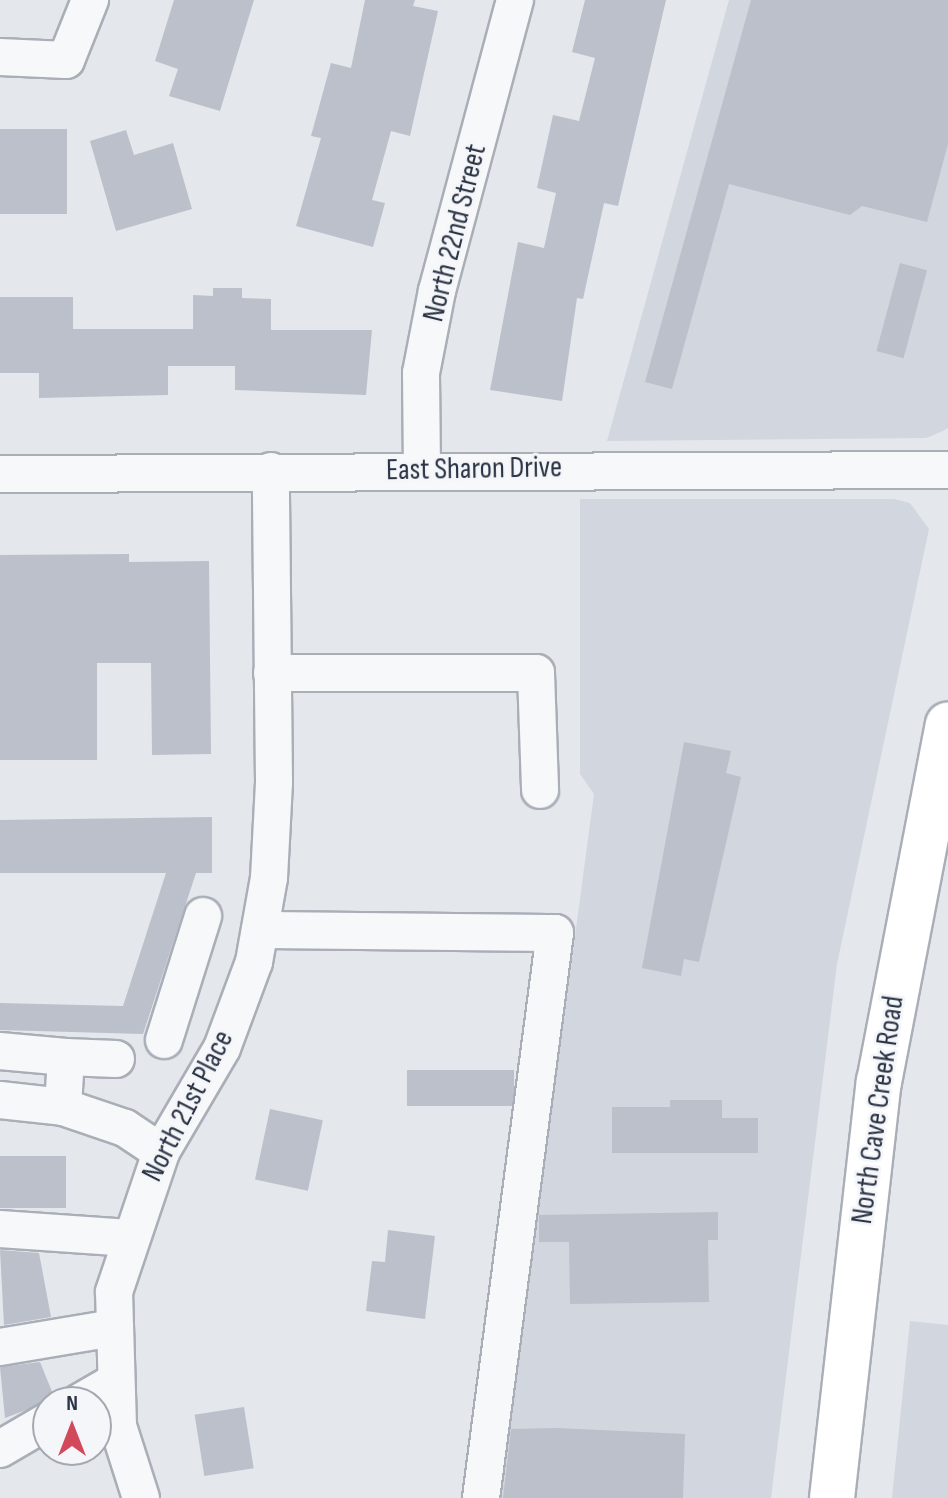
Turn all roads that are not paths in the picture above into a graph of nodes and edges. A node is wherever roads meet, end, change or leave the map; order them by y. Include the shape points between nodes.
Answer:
1 (90, 0) edge
2 (515, 0) edge
3 (0, 57) edge
4 (422, 470) junction
5 (948, 470) edge
6 (271, 471) junction
7 (0, 474) edge
8 (272, 673) junction
9 (947, 732) edge
10 (540, 790) dead end
11 (203, 916) dead end
12 (260, 930) junction
13 (183, 981) junction
14 (241, 999) junction
15 (164, 1040) dead end
16 (0, 1051) edge
17 (66, 1057) junction
18 (116, 1059) dead end
19 (0, 1100) edge
20 (63, 1107) junction
21 (161, 1152) junction
22 (0, 1229) edge
23 (130, 1238) junction
24 (113, 1328) junction
25 (0, 1347) edge
26 (114, 1382) junction
27 (107, 1386) edge
28 (32, 1430) edge
29 (0, 1449) edge
30 (141, 1498) edge
31 (481, 1498) edge
32 (832, 1498) edge

1 - 3 street via 66,60
2 - 4 street, North 22nd Street via 437,291 421,373
4 - 5 street, East Sharon Drive
4 - 6 street, East Sharon Drive
6 - 7 street, East Sharon Drive
6 - 8 street, North 21st Place
8 - 10 street via 536,673
8 - 12 street, North 21st Place via 274,782
9 - 32 main road, North Cave Creek Road via 879,1082
11 - 13 street
12 - 14 street, North 21st Place
12 - 31 street via 555,933
13 - 14 street
13 - 15 street
14 - 21 street, North 21st Place via 195,1102
16 - 17 street
17 - 18 street
17 - 20 street
19 - 20 street
20 - 21 street via 125,1128
21 - 23 street, North 21st Place
22 - 23 street
23 - 24 street, North 21st Place via 114,1292
24 - 25 street
24 - 26 street, North 21st Place
26 - 27 street
26 - 30 street, North 21st Place via 118,1426
28 - 29 street

